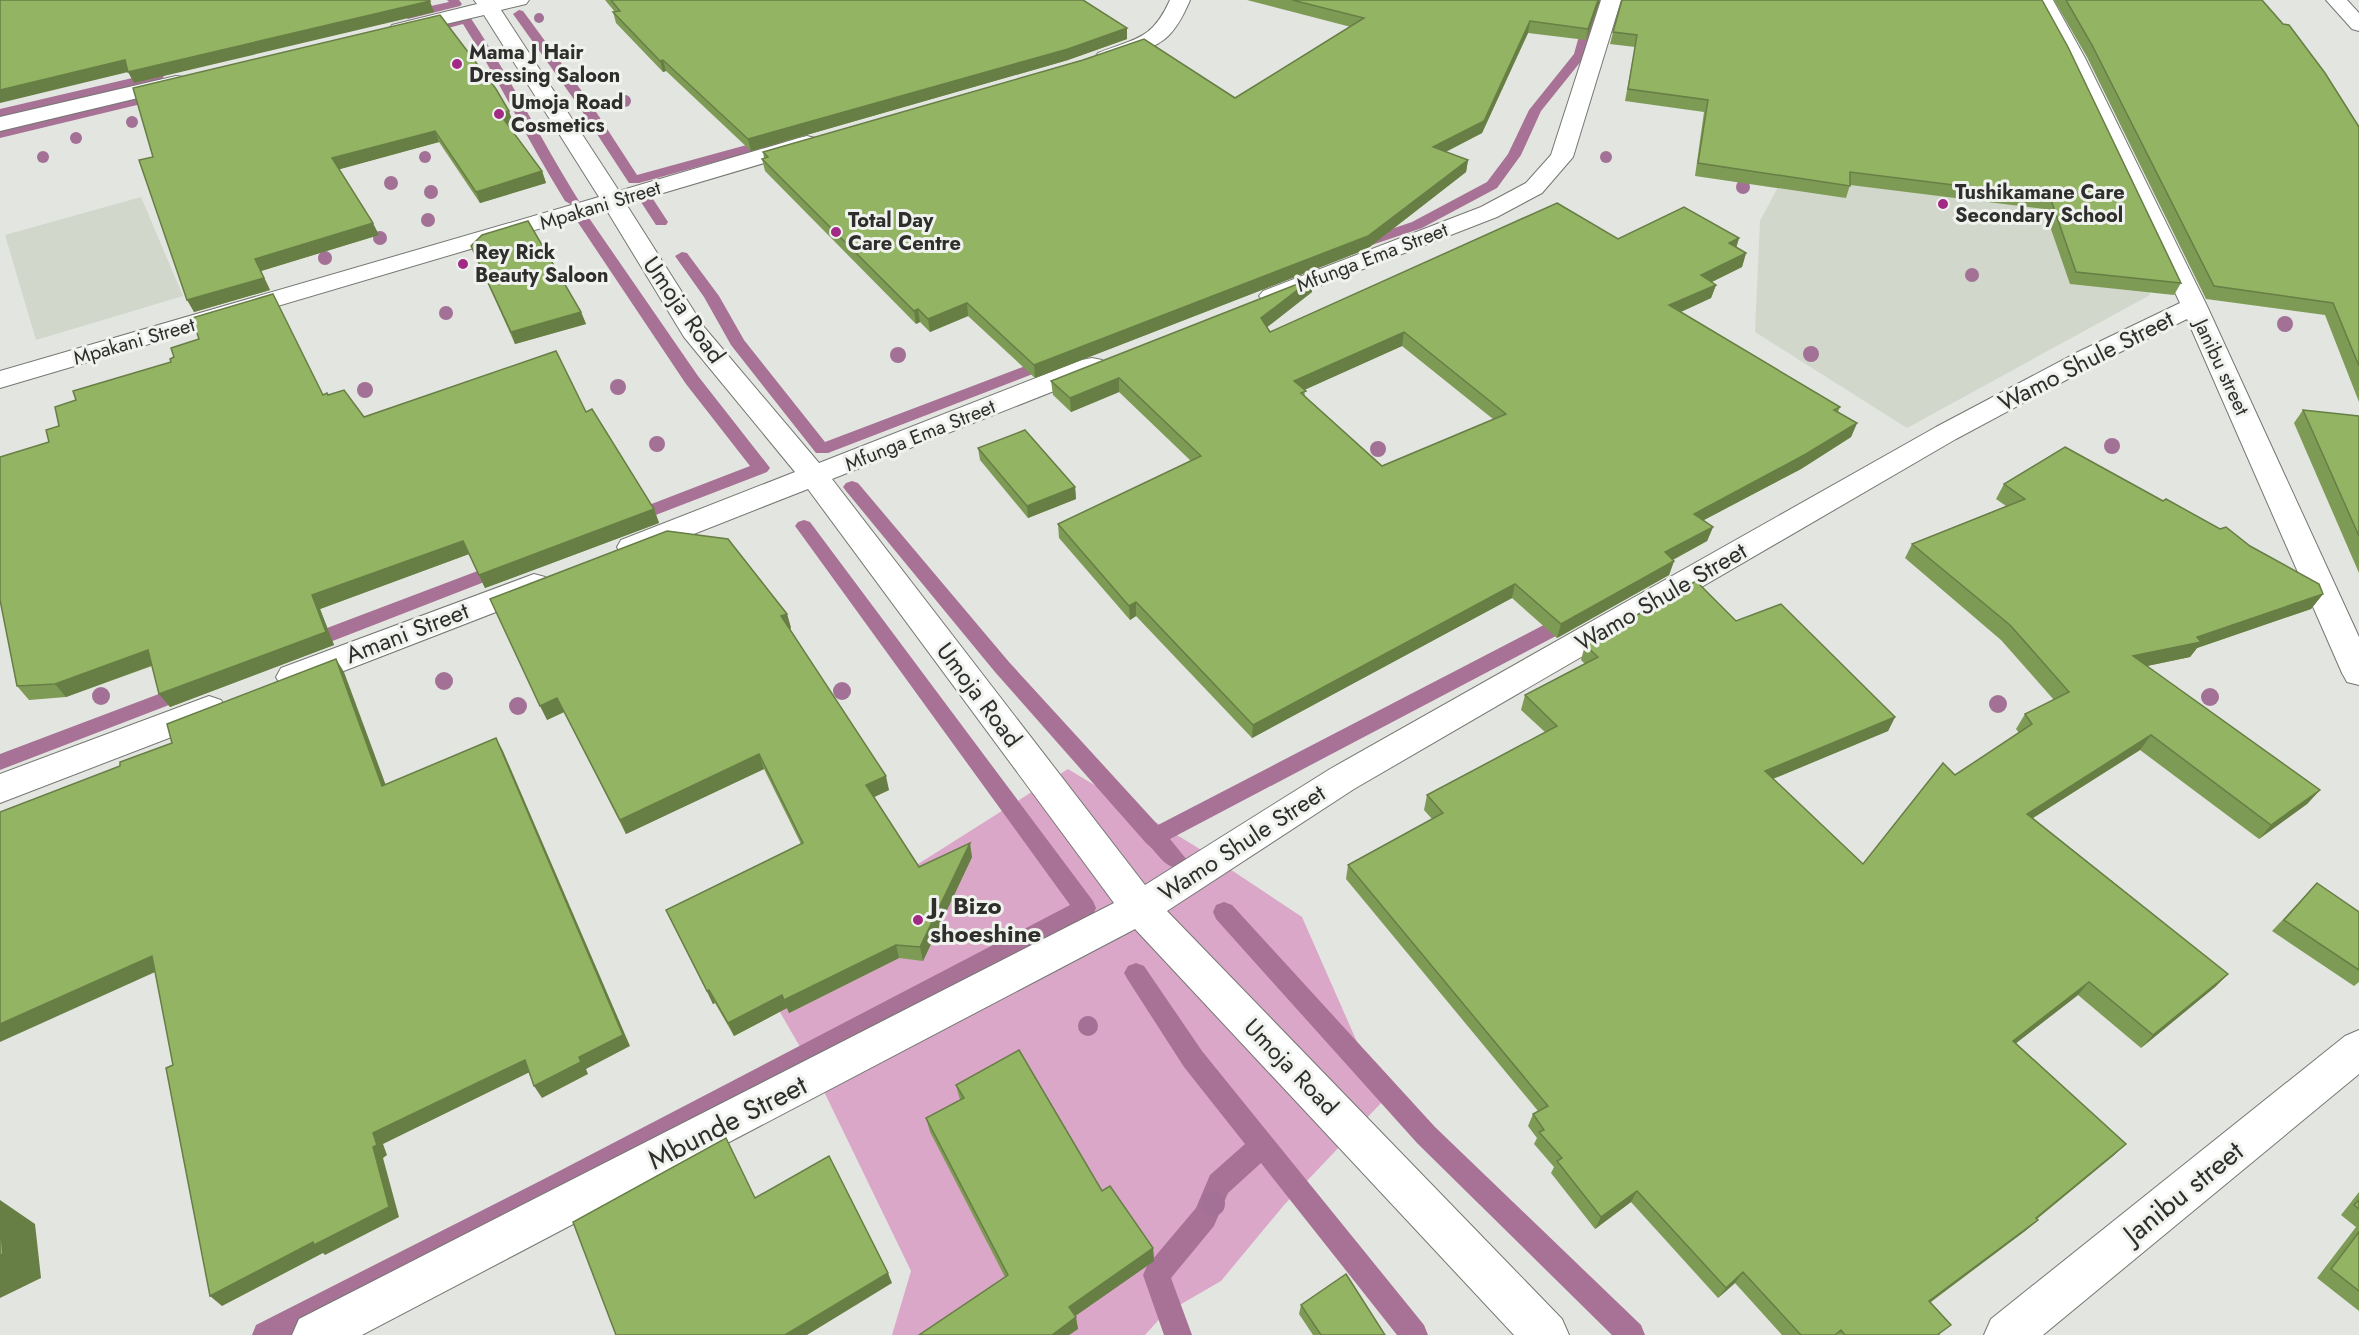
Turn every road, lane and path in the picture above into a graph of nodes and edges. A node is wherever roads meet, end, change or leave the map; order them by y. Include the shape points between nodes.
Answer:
1 (1180, 0) edge
2 (1611, 0) edge
3 (2043, 0) edge
4 (2336, 0) edge
5 (497, 2) edge
6 (2359, 25) edge
7 (384, 32) edge
8 (1087, 63) edge
9 (198, 76) edge
10 (0, 124) edge
11 (822, 139) edge
12 (612, 201) junction
13 (1251, 304) edge
14 (2194, 306) junction
15 (1110, 359) edge
16 (0, 380) edge
17 (814, 477) junction
18 (603, 558) edge
19 (558, 575) edge
20 (2359, 673) edge
21 (268, 686) edge
22 (234, 699) edge
23 (0, 789) edge
24 (1140, 908) junction
25 (2359, 1049) edge
26 (315, 1335) edge
27 (1546, 1335) edge
28 (2007, 1335) edge

1 - 8 street via 1170,23 1155,38
2 - 13 street, Mfunga Ema Street via 1562,157 1534,188 1489,212
3 - 14 street, Janibu street via 2075,58
4 - 6 street
5 - 7 street
5 - 12 street, Umoja Road
9 - 10 street
11 - 12 street, Mpakani Street
12 - 16 street, Mpakani Street
12 - 17 street, Umoja Road via 693,331
14 - 20 street, Janibu street
14 - 24 street, Wamo Shule Street via 1936,439 1342,779
15 - 17 street, Mfunga Ema Street
17 - 18 street
17 - 24 street, Umoja Road
19 - 21 street, Amani Street
22 - 23 street
24 - 26 street, Mbunde Street
24 - 27 street, Umoja Road
25 - 28 street, Janibu street

